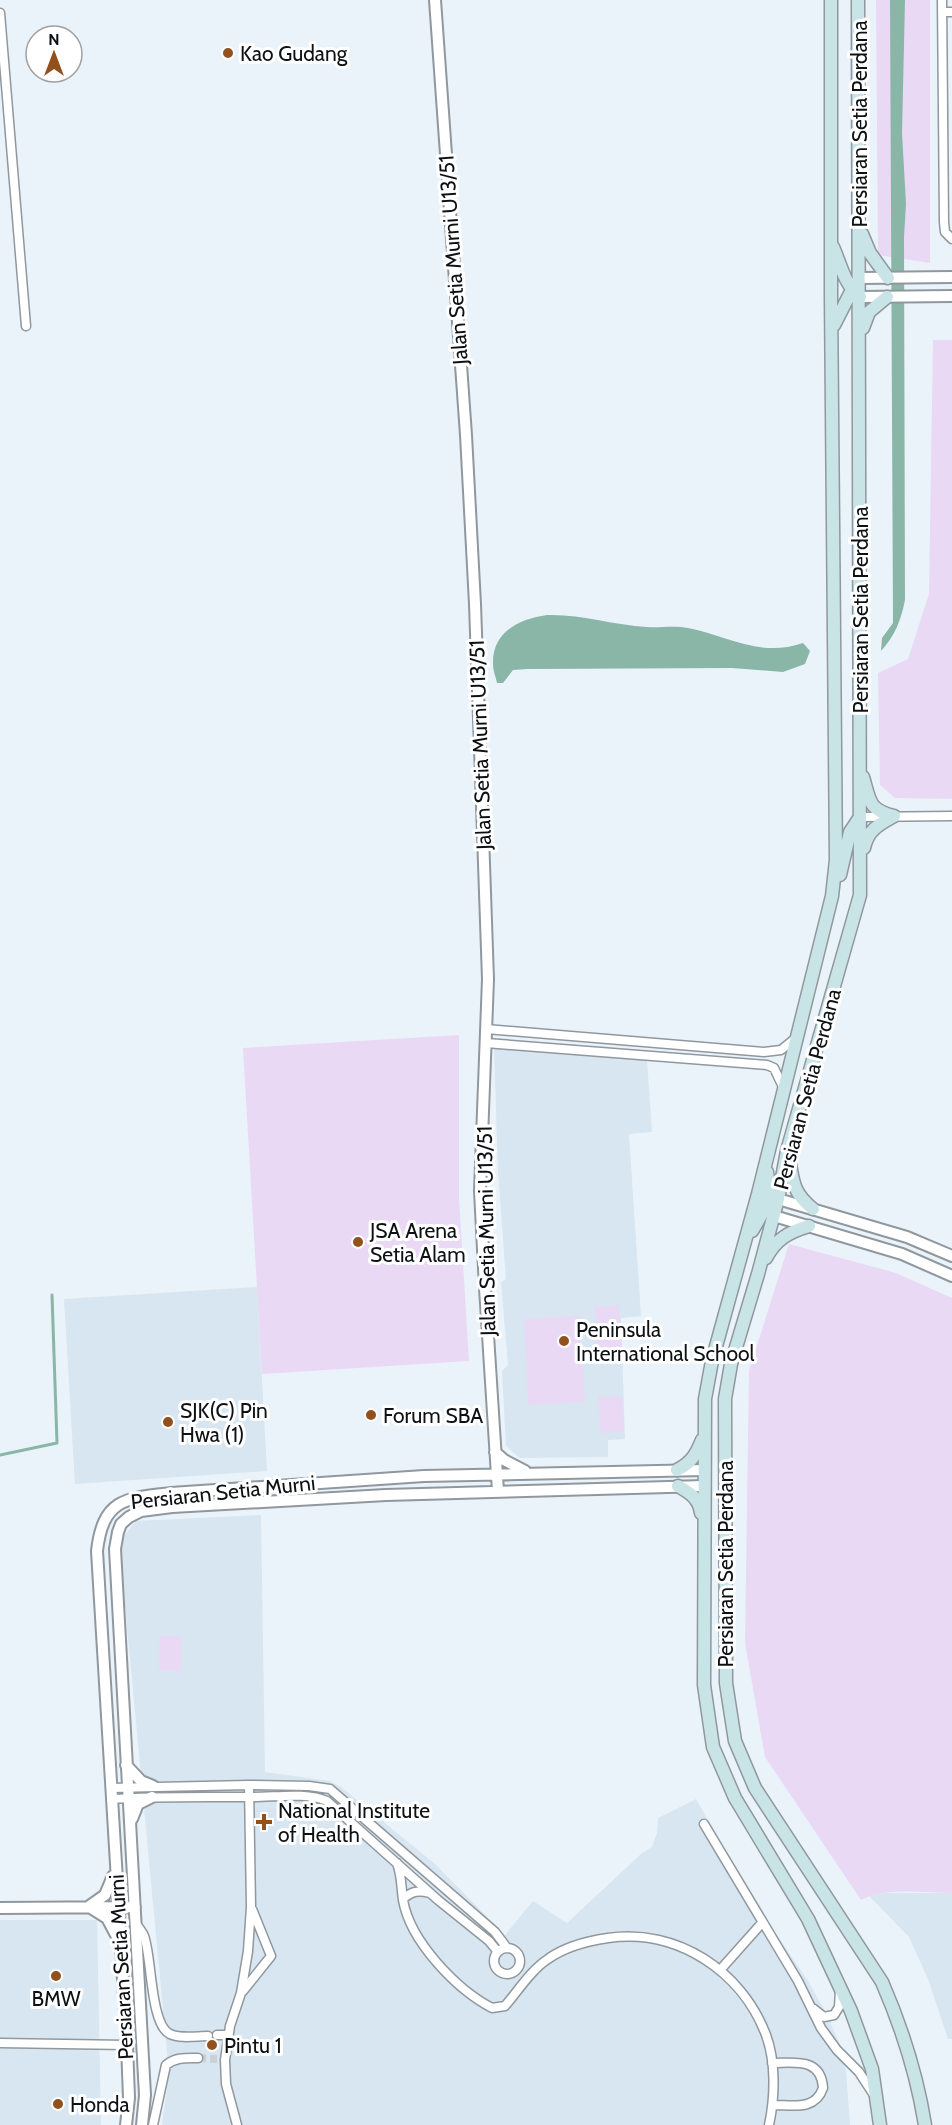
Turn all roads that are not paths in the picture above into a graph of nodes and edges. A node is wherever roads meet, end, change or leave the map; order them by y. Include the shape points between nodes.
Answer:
1 (435, 0) edge
2 (831, 0) edge
3 (858, 0) edge
4 (942, 0) edge
5 (942, 12) junction
6 (952, 12) edge
7 (0, 13) edge
8 (947, 88) edge
9 (948, 166) edge
10 (860, 227) junction
11 (952, 239) edge
12 (831, 243) junction
13 (952, 277) edge
14 (860, 278) junction
15 (889, 278) junction
16 (856, 294) junction
17 (952, 296) edge
18 (889, 297) junction
19 (26, 327) dead end
20 (831, 331) junction
21 (860, 338) junction
22 (860, 764) junction
23 (894, 816) junction
24 (952, 816) edge
25 (860, 817) junction
26 (860, 868) junction
27 (833, 890) junction
28 (486, 1029) junction
29 (797, 1037) junction
30 (486, 1043) junction
31 (784, 1089) junction
32 (787, 1151) junction
33 (765, 1164) junction
34 (773, 1206) junction
35 (813, 1209) junction
36 (809, 1226) junction
37 (744, 1242) junction
38 (952, 1256) edge
39 (758, 1274) junction
40 (952, 1276) edge
41 (705, 1434) junction
42 (725, 1444) junction
43 (495, 1452) junction
44 (677, 1470) junction
45 (497, 1473) junction
46 (529, 1473) junction
47 (709, 1473) junction
48 (470, 1474) junction
49 (678, 1486) junction
50 (704, 1486) junction
51 (498, 1491) junction
52 (725, 1509) junction
53 (705, 1532) junction
54 (126, 1765) junction
55 (249, 1785) junction
56 (153, 1791) junction
57 (128, 1792) junction
58 (111, 1793) junction
59 (249, 1797) junction
60 (704, 1824) dead end
61 (130, 1826) junction
62 (397, 1863) junction
63 (116, 1866) junction
64 (430, 1893) junction
65 (403, 1899) junction
66 (88, 1907) junction
67 (117, 1907) junction
68 (135, 1907) junction
69 (251, 1907) junction
70 (0, 1908) edge
71 (762, 1923) junction
72 (136, 1924) junction
73 (507, 1948) junction
74 (120, 1949) junction
75 (498, 1952) junction
76 (721, 1969) junction
77 (840, 1988) junction
78 (241, 1994) junction
79 (812, 2006) junction
80 (228, 2035) junction
81 (0, 2043) edge
82 (127, 2045) junction
83 (198, 2058) tunnel mouth
84 (772, 2063) junction
85 (876, 2098) junction
86 (773, 2105) junction
87 (126, 2125) edge
88 (142, 2125) edge
89 (153, 2125) edge
90 (237, 2125) edge
91 (769, 2125) edge
92 (880, 2125) edge
93 (925, 2125) edge

1 - 28 street, Jalan Setia Murni U13/51 via 475,604 488,978
2 - 12 main road, Persiaran Setia Perdana
3 - 10 main road, Persiaran Setia Perdana
4 - 5 street
5 - 6 street
5 - 8 street
7 - 19 street
8 - 9 street
9 - 11 street via 944,222 945,232
10 - 14 main road, Persiaran Setia Perdana
10 - 15 main road via 870,253
12 - 16 main road via 844,278
12 - 20 main road, Persiaran Setia Perdana
13 - 15 street
14 - 15 street
14 - 16 main road, Persiaran Setia Perdana
16 - 18 street
16 - 20 main road
16 - 21 main road, Persiaran Setia Perdana
17 - 18 street
18 - 21 main road via 869,312
20 - 27 main road, Persiaran Setia Perdana via 836,860
21 - 22 main road, Persiaran Setia Perdana
22 - 23 main road via 871,804
22 - 25 main road, Persiaran Setia Perdana
23 - 24 street
23 - 25 street
23 - 26 main road via 874,827 867,836
25 - 26 main road, Persiaran Setia Perdana
25 - 27 main road via 850,832 843,870
26 - 32 main road, Persiaran Setia Perdana via 860,895
27 - 29 main road, Persiaran Setia Perdana
28 - 29 street via 764,1052 781,1050
28 - 30 street, Jalan Setia Murni U13/51
29 - 31 main road, Persiaran Setia Perdana
30 - 31 street via 767,1065 774,1068
30 - 43 street, Jalan Setia Murni U13/51 via 480,1191
31 - 33 main road, Persiaran Setia Perdana
32 - 34 main road, Persiaran Setia Perdana
32 - 35 main road via 795,1191
33 - 34 main road
33 - 37 main road, Persiaran Setia Perdana
34 - 35 street
34 - 36 street
34 - 37 main road
34 - 39 main road, Persiaran Setia Perdana
35 - 38 street via 907,1237
36 - 39 main road via 785,1234 771,1249
36 - 40 street via 902,1254
37 - 41 main road, Persiaran Setia Perdana via 712,1361 705,1399
39 - 42 main road, Persiaran Setia Perdana via 731,1364 725,1399
41 - 44 main road via 694,1458
41 - 47 main road, Persiaran Setia Perdana
42 - 47 main road via 719,1470
42 - 52 main road, Persiaran Setia Perdana
43 - 45 street, Jalan Setia Murni U13/51
43 - 46 street
43 - 48 street via 488,1464
44 - 46 street, Persiaran Setia Murni
44 - 47 street, Persiaran Setia Murni
45 - 46 street, Persiaran Setia Murni
45 - 48 street, Persiaran Setia Murni
45 - 51 street, Jalan Setia Murni U13/51
47 - 50 main road
47 - 52 main road, Persiaran Setia Perdana via 720,1485
48 - 58 street, Persiaran Setia Murni via 171,1493 139,1496 120,1503 108,1514 100,1530 97,1551
49 - 50 street, Persiaran Setia Murni
49 - 51 street, Persiaran Setia Murni
49 - 53 main road via 698,1501
50 - 53 main road, Persiaran Setia Perdana
51 - 54 street, Persiaran Setia Murni via 180,1507 141,1511 129,1517 118,1532 115,1549
52 - 93 main road, Persiaran Setia Perdana via 726,1683 735,1741 755,1788 882,1982 908,2049
53 - 77 main road, Persiaran Setia Perdana via 704,1685 713,1747 735,1798 808,1919
54 - 56 street
54 - 57 street, Persiaran Setia Murni
55 - 56 street
55 - 59 street
55 - 73 street via 330,1789 495,1932
56 - 57 street
56 - 59 street
56 - 61 street via 138,1804
57 - 58 street
57 - 61 street, Persiaran Setia Murni
58 - 63 street, Persiaran Setia Murni
59 - 62 street via 327,1801
59 - 69 street
60 - 71 street
61 - 68 street, Persiaran Setia Murni
62 - 64 street
62 - 65 street
63 - 66 street via 105,1895
63 - 67 street, Persiaran Setia Murni
64 - 65 street via 416,1891
64 - 75 street
65 - 76 street via 414,1930 428,1953 492,2008 506,2006 546,1960 594,1940 620,1936 666,1942 689,1949
66 - 67 street
66 - 70 street
66 - 74 street via 107,1918
67 - 68 street
67 - 74 street, Persiaran Setia Murni
68 - 72 street, Persiaran Setia Murni
69 - 78 street
69 - 78 street via 271,1956
71 - 76 street
71 - 79 street
72 - 80 street via 144,1934 160,2022 165,2030 170,2035
72 - 88 street, Persiaran Setia Murni via 145,2095
73 - 75 street
73 - 75 street via 520,1957 515,1971 507,1974 496,1967
74 - 82 street, Persiaran Setia Murni
76 - 84 street via 757,2015 767,2036
77 - 79 street via 839,2007 834,2015 824,2017
77 - 85 main road, Persiaran Setia Perdana via 872,2069
78 - 80 street
79 - 85 street via 829,2041 859,2072
80 - 90 street via 221,2059
81 - 82 street
82 - 87 street, Persiaran Setia Murni
83 - 89 street via 179,2058 166,2065
84 - 86 street
84 - 86 street via 808,2064 819,2073 823,2088 810,2104
85 - 92 main road, Persiaran Setia Perdana
86 - 91 street

